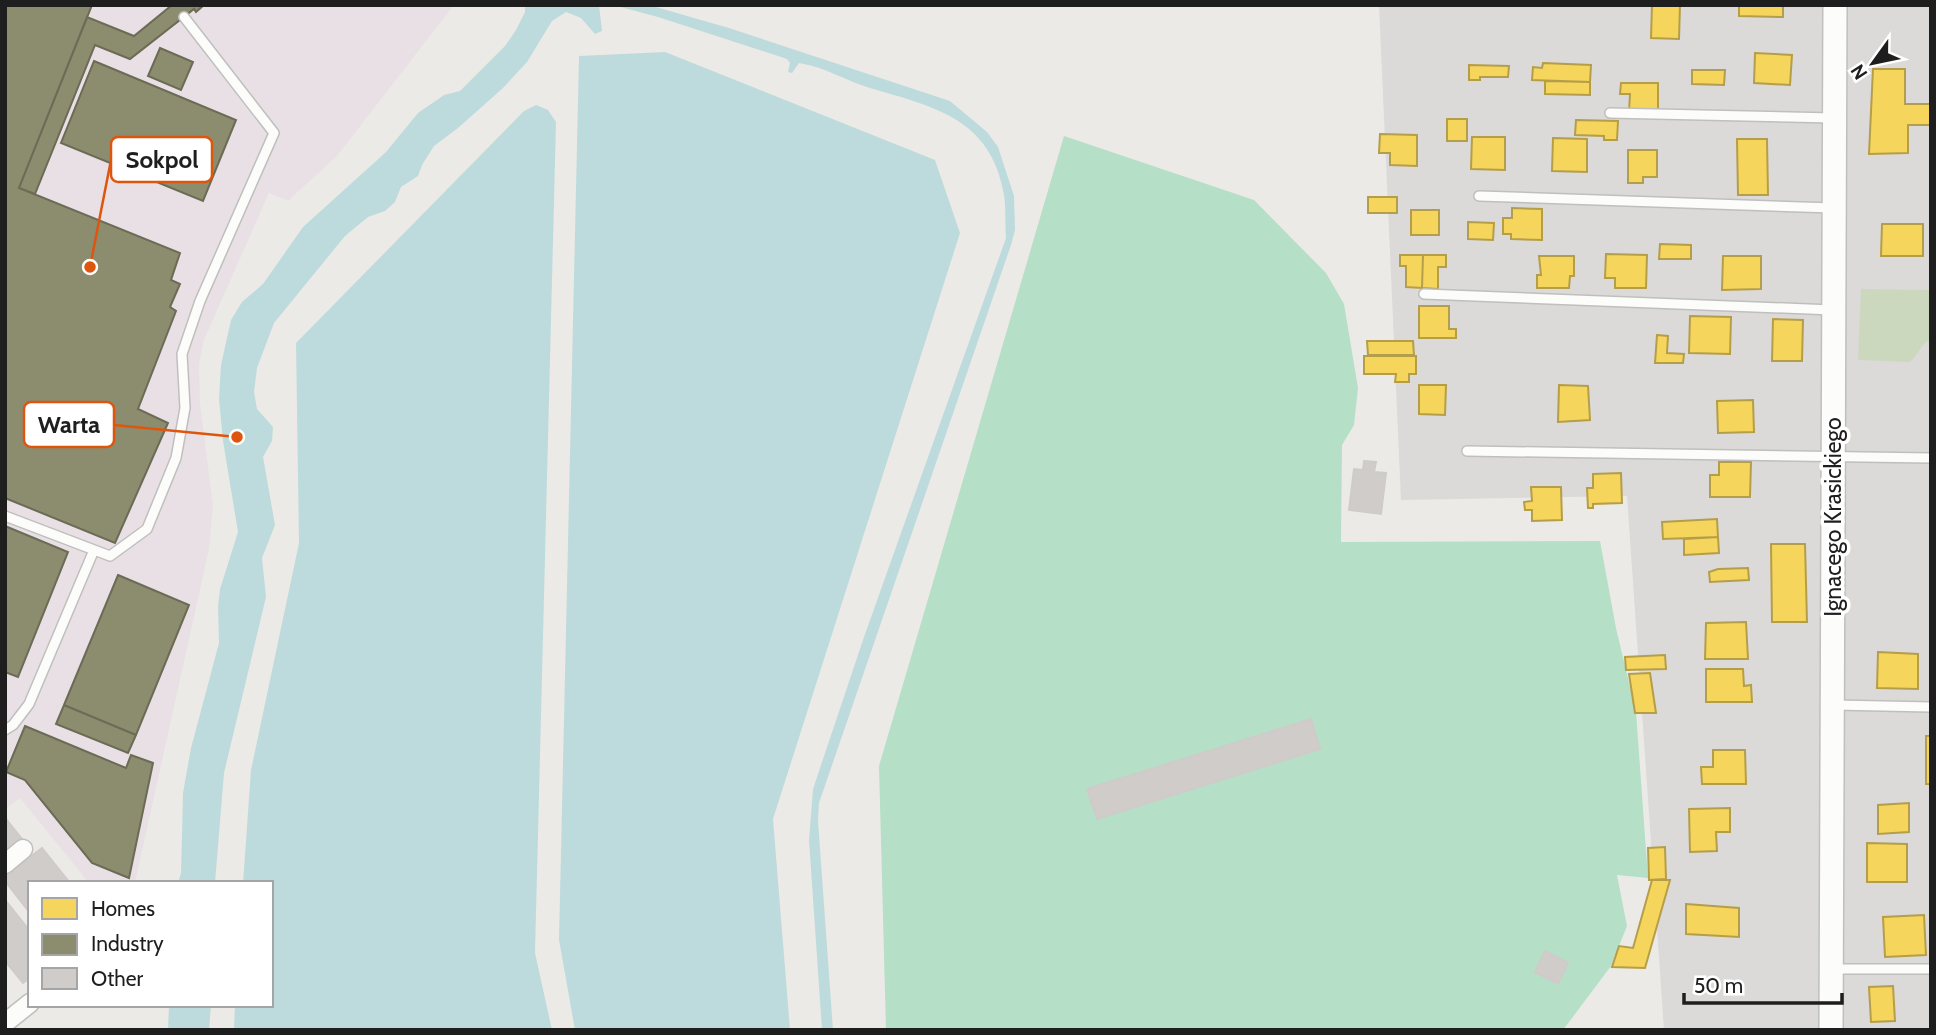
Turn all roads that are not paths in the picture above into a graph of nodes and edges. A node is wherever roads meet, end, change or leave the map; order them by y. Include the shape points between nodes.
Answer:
1 (1835, 5) edge
2 (184, 17) dead end
3 (1609, 113) dead end
4 (1835, 118) junction
5 (1479, 196) dead end
6 (1835, 208) junction
7 (1424, 295) dead end
8 (1834, 310) junction
9 (1467, 451) dead end
10 (1833, 456) junction
11 (1931, 458) edge
12 (5, 516) edge
13 (94, 550) junction
14 (1832, 705) junction
15 (1931, 707) edge
16 (5, 730) edge
17 (23, 849) dead end
18 (5, 864) edge
19 (1831, 969) junction
20 (1931, 970) edge
21 (28, 1005) edge
22 (5, 1023) edge
23 (1831, 1030) edge

1 - 4 street, Ignacego Krasickiego
2 - 13 lane via 274,133 200,301 182,354 186,408 176,458 147,529 110,556
3 - 4 lane
4 - 6 street, Ignacego Krasickiego
5 - 6 lane
6 - 8 street, Ignacego Krasickiego
7 - 8 lane
8 - 10 street, Ignacego Krasickiego
9 - 10 lane
10 - 11 lane
10 - 14 street, Ignacego Krasickiego
12 - 13 lane
13 - 16 lane via 29,704
14 - 15 lane
14 - 19 street, Ignacego Krasickiego
17 - 18 street
19 - 20 lane
19 - 23 street, Ignacego Krasickiego
21 - 22 street

